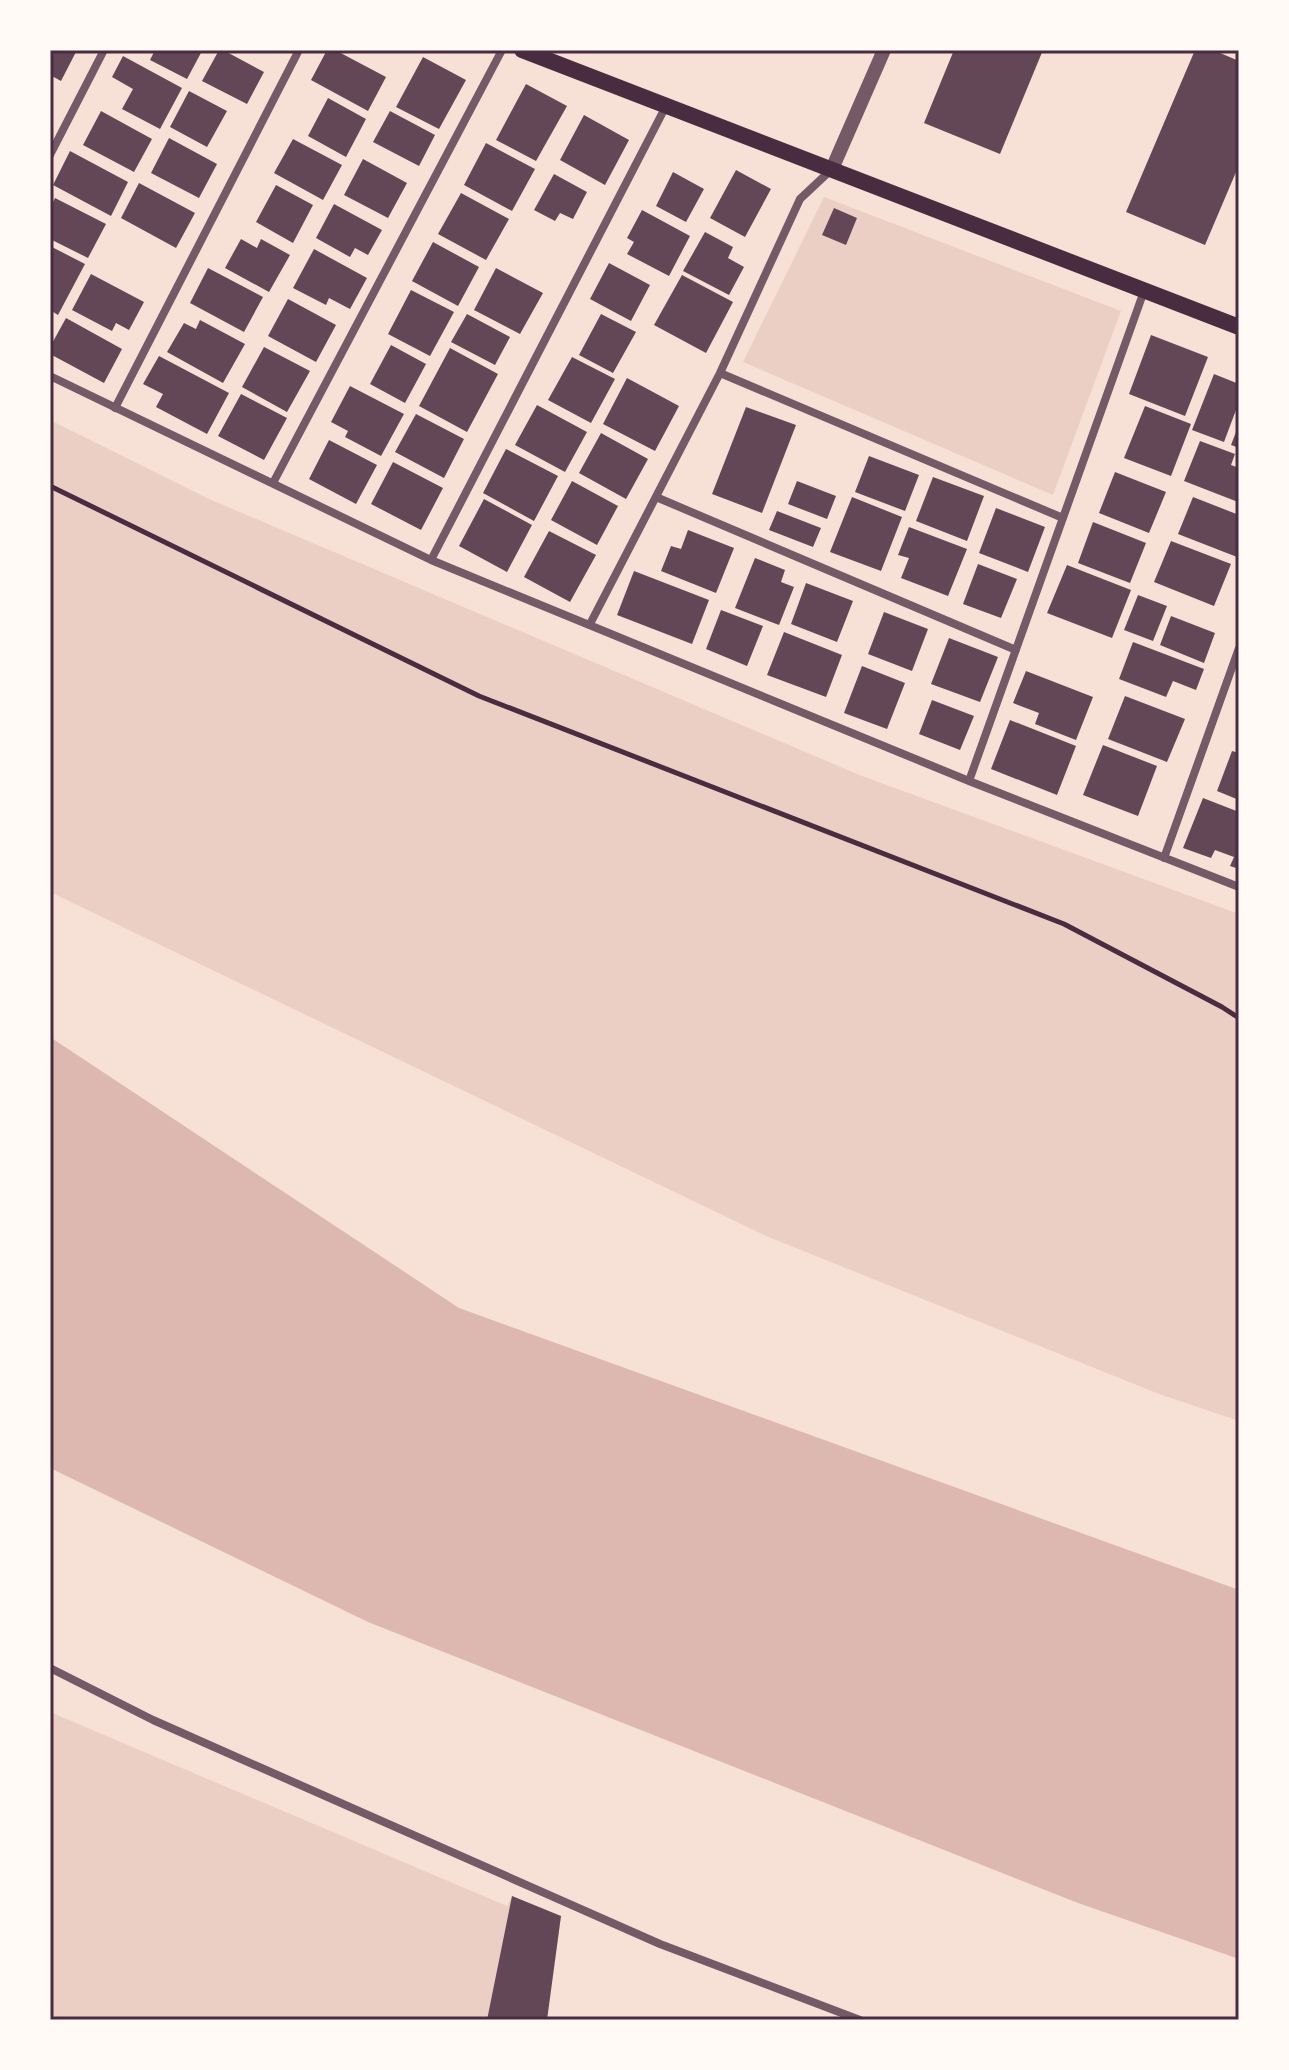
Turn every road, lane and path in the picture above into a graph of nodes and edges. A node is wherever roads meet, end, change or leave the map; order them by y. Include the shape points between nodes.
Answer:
1 (104, 50) edge
2 (299, 50) edge
3 (502, 50) edge
4 (522, 50) edge
5 (884, 50) edge
6 (666, 106) junction
7 (50, 155) edge
8 (832, 169) junction
9 (1144, 291) junction
10 (1239, 327) edge
11 (720, 373) junction
12 (50, 376) edge
13 (115, 408) junction
14 (273, 483) junction
15 (50, 486) edge
16 (656, 497) junction
17 (1063, 518) junction
18 (431, 560) junction
19 (590, 624) junction
20 (1239, 648) edge
21 (1016, 650) junction
22 (969, 781) junction
23 (1164, 858) junction
24 (1239, 887) edge
25 (1239, 1018) edge
26 (50, 1668) edge
27 (860, 2020) edge

1 - 7 street
2 - 13 street
3 - 14 street
4 - 6 main road
5 - 8 street
6 - 8 main road
6 - 18 street
8 - 9 main road
8 - 11 street via 800,199
9 - 10 main road
9 - 17 street
11 - 16 street
11 - 17 street
12 - 13 street
13 - 14 street
14 - 18 street
15 - 25 path via 479,696 1064,924
16 - 19 street
16 - 21 street
17 - 21 street
18 - 19 street
19 - 22 street
20 - 23 street
21 - 22 street
22 - 23 street
23 - 24 street
26 - 27 street via 153,1720 660,1944

